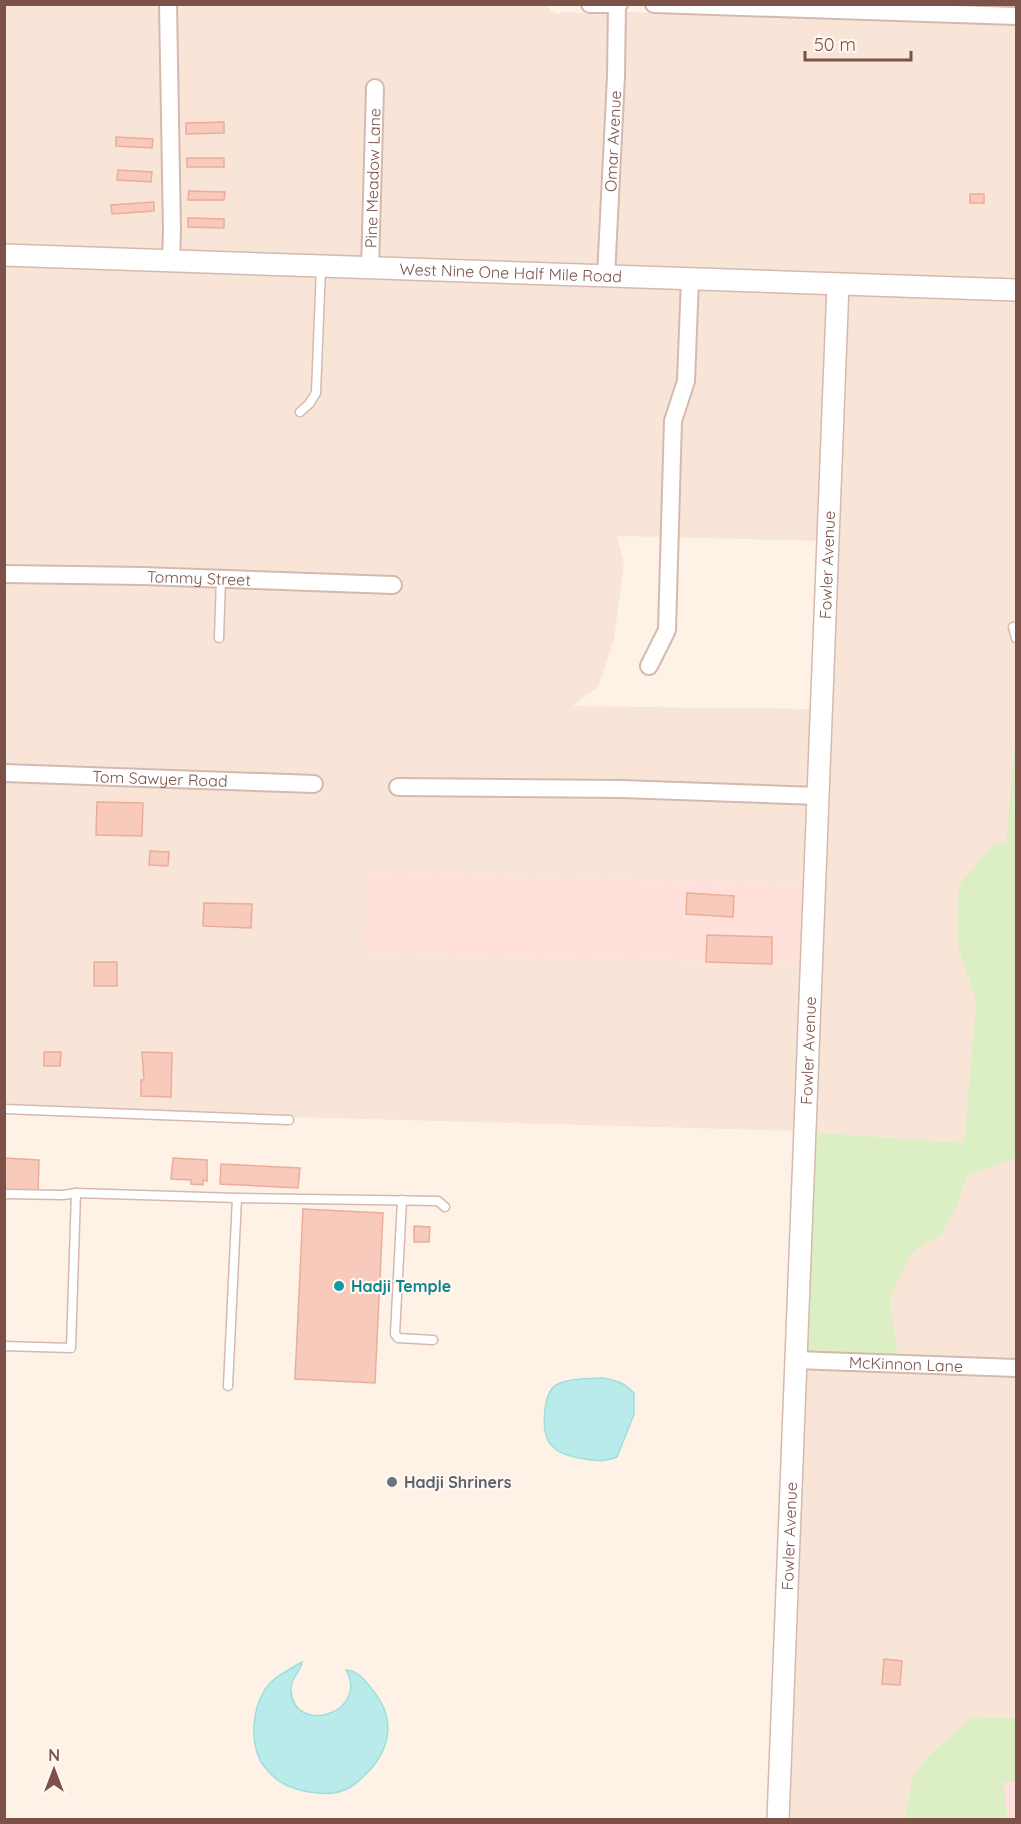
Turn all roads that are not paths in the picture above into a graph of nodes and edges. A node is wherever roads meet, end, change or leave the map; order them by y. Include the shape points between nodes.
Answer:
1 (168, 4) edge
2 (590, 4) edge
3 (654, 4) edge
4 (618, 5) edge
5 (1017, 16) edge
6 (375, 88) dead end
7 (4, 255) edge
8 (171, 261) junction
9 (321, 267) junction
10 (370, 268) junction
11 (606, 277) junction
12 (690, 279) junction
13 (838, 284) junction
14 (1017, 290) edge
15 (300, 412) dead end
16 (4, 574) edge
17 (221, 579) junction
18 (393, 585) dead end
19 (1013, 627) dead end
20 (219, 638) dead end
21 (1017, 638) edge
22 (649, 666) dead end
23 (4, 773) edge
24 (314, 784) dead end
25 (398, 787) dead end
26 (818, 796) junction
27 (4, 1109) edge
28 (289, 1119) dead end
29 (76, 1193) junction
30 (4, 1194) edge
31 (237, 1198) junction
32 (402, 1200) junction
33 (445, 1207) dead end
34 (433, 1340) dead end
35 (4, 1346) edge
36 (795, 1360) junction
37 (1017, 1368) edge
38 (228, 1386) dead end
39 (778, 1820) edge

1 - 8 street
2 - 4 street
3 - 5 street
4 - 11 street, Omar Avenue
6 - 10 street, Pine Meadow Lane
7 - 8 street, West Nine One Half Mile Road
8 - 9 street, West Nine One Half Mile Road
9 - 10 street, West Nine One Half Mile Road
9 - 15 lane via 316,393
10 - 11 street, West Nine One Half Mile Road
11 - 12 street, West Nine One Half Mile Road
12 - 13 street, West Nine One Half Mile Road
12 - 22 street via 686,381 673,421 667,630
13 - 14 street, West Nine One Half Mile Road
13 - 26 street, Fowler Avenue
16 - 17 street, Tommy Street
17 - 18 street, Tommy Street
17 - 20 lane
19 - 21 lane
23 - 24 street, Tom Sawyer Road
25 - 26 street
26 - 36 street, Fowler Avenue
27 - 28 lane
29 - 30 lane
29 - 31 lane
29 - 35 lane via 71,1348
31 - 32 lane
31 - 38 lane
32 - 33 lane via 438,1201
32 - 34 lane via 395,1334 398,1338
36 - 37 street, McKinnon Lane
36 - 39 street, Fowler Avenue

